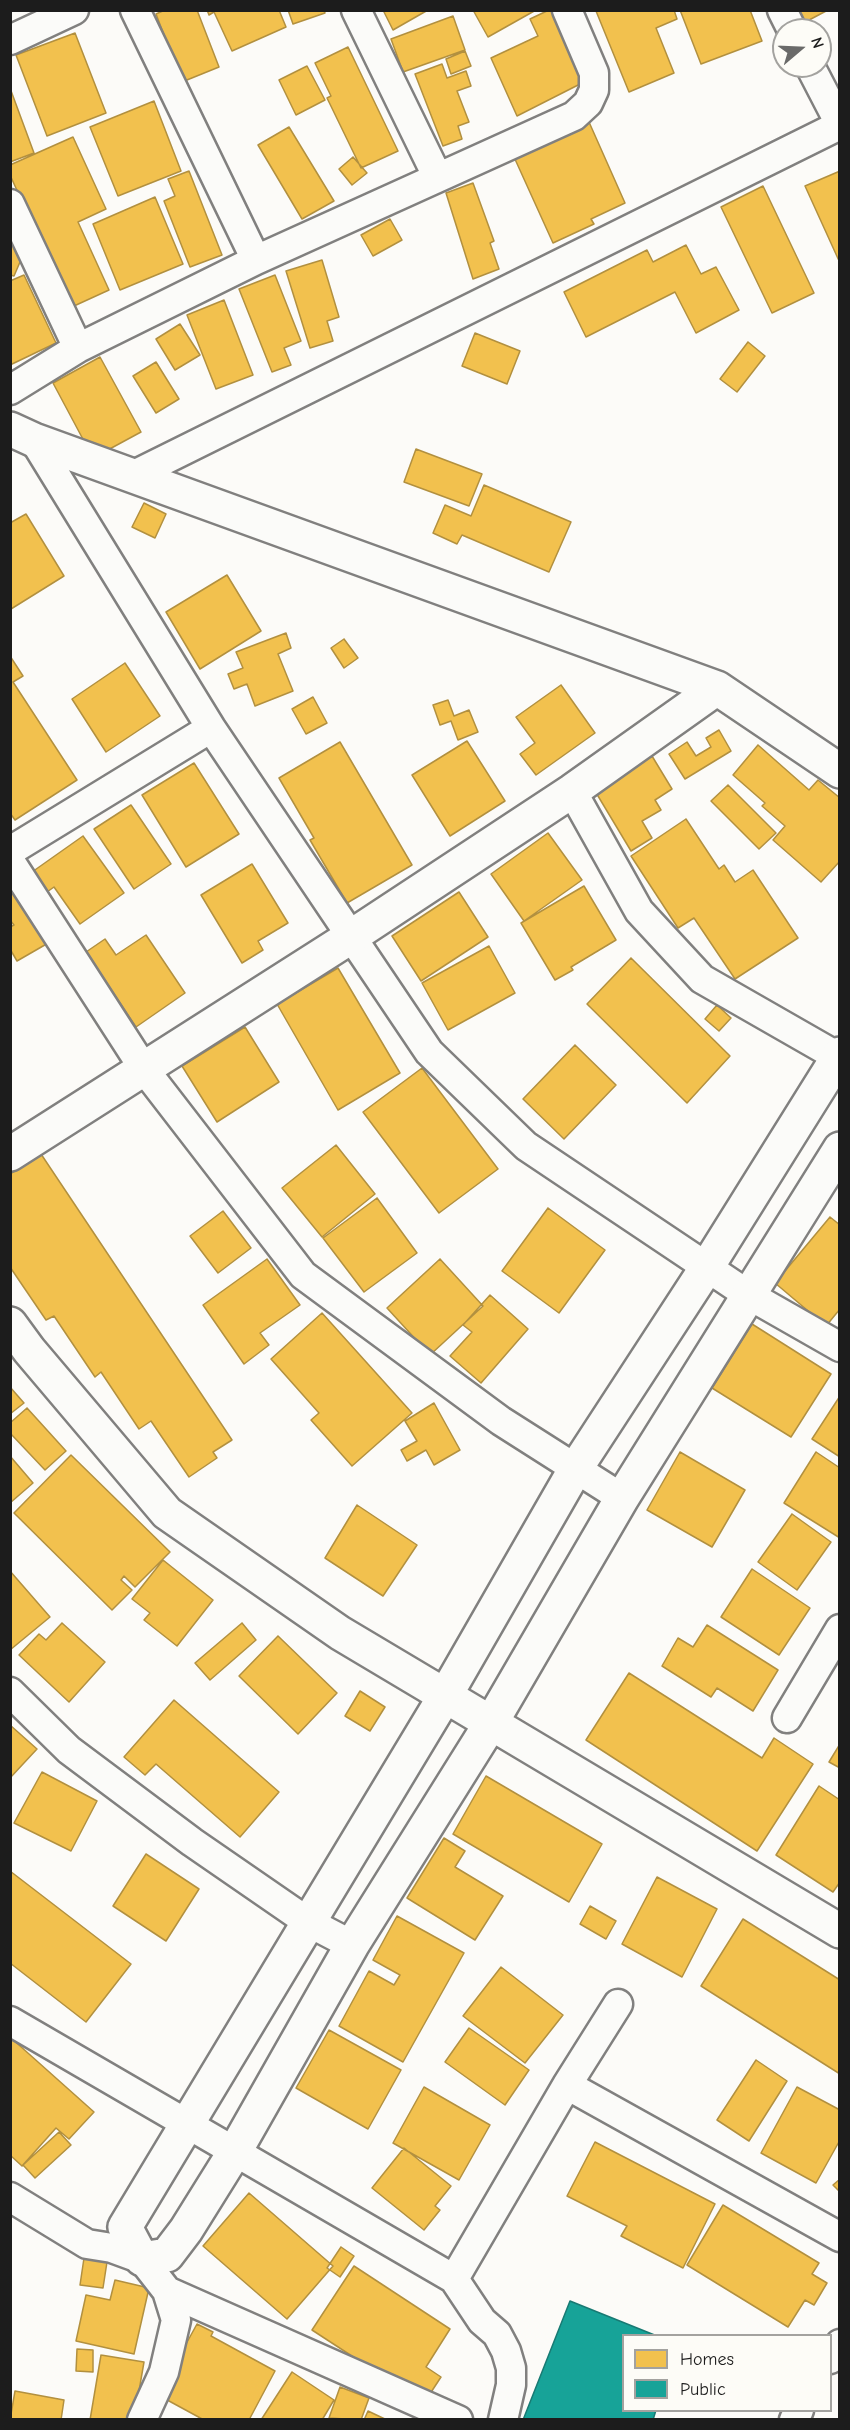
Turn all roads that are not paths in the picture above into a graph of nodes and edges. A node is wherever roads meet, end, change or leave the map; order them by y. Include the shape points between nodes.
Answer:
1 (74, 10) edge
2 (135, 10) edge
3 (356, 10) edge
4 (567, 10) edge
5 (10, 40) edge
6 (816, 78) edge
7 (840, 125) edge
8 (436, 176) junction
9 (10, 204) edge
10 (256, 260) junction
11 (78, 348) junction
12 (10, 390) edge
13 (22, 435) edge
14 (134, 475) junction
15 (717, 688) junction
16 (211, 728) junction
17 (840, 771) edge
18 (572, 790) junction
19 (10, 851) edge
20 (10, 861) edge
21 (352, 936) junction
22 (839, 1056) edge
23 (144, 1069) junction
24 (840, 1149) edge
25 (10, 1154) edge
26 (708, 1267) junction
27 (747, 1294) junction
28 (10, 1324) edge
29 (840, 1347) edge
30 (576, 1468) junction
31 (622, 1497) junction
32 (839, 1630) edge
33 (10, 1692) edge
34 (445, 1696) junction
35 (787, 1718) dead end
36 (491, 1723) junction
37 (308, 1922) junction
38 (840, 1931) edge
39 (352, 1945) junction
40 (618, 2004) dead end
41 (10, 2021) edge
42 (567, 2085) junction
43 (188, 2126) junction
44 (234, 2152) junction
45 (10, 2197) edge
46 (840, 2236) edge
47 (142, 2259) junction
48 (454, 2279) junction
49 (166, 2291) junction
50 (840, 2344) edge
51 (832, 2357) edge
52 (142, 2420) edge
53 (458, 2420) edge
54 (503, 2420) edge

1 - 5 street
2 - 10 street
3 - 8 street
4 - 8 street via 594,73 594,90 588,103 574,116
6 - 7 street
7 - 14 street
8 - 10 street
9 - 11 street
10 - 11 street
11 - 12 street
13 - 14 street
13 - 16 street
14 - 15 street
15 - 17 street
15 - 18 street
16 - 19 street
16 - 21 street
18 - 21 street
18 - 22 street via 639,911 702,979
20 - 23 street
21 - 23 street
21 - 26 street via 429,1052 526,1146
22 - 26 street
23 - 25 street
23 - 30 street via 303,1275 501,1421
24 - 27 street
26 - 27 street
26 - 30 street
27 - 29 street
27 - 31 street
28 - 34 street via 167,1513 340,1633
30 - 31 street
30 - 34 street
31 - 36 street
32 - 35 street
33 - 37 street via 69,1750
34 - 36 street
34 - 37 street
36 - 38 street
36 - 39 street
37 - 39 street
37 - 43 street
39 - 44 street
40 - 42 street
41 - 43 street
42 - 46 street
42 - 48 street
43 - 44 street
43 - 47 street via 125,2227
44 - 47 street via 167,2255
44 - 48 street
45 - 47 street via 87,2244
47 - 49 street
48 - 54 street via 506,2350 511,2385
49 - 52 street via 177,2320 164,2372
49 - 53 street
50 - 51 street

